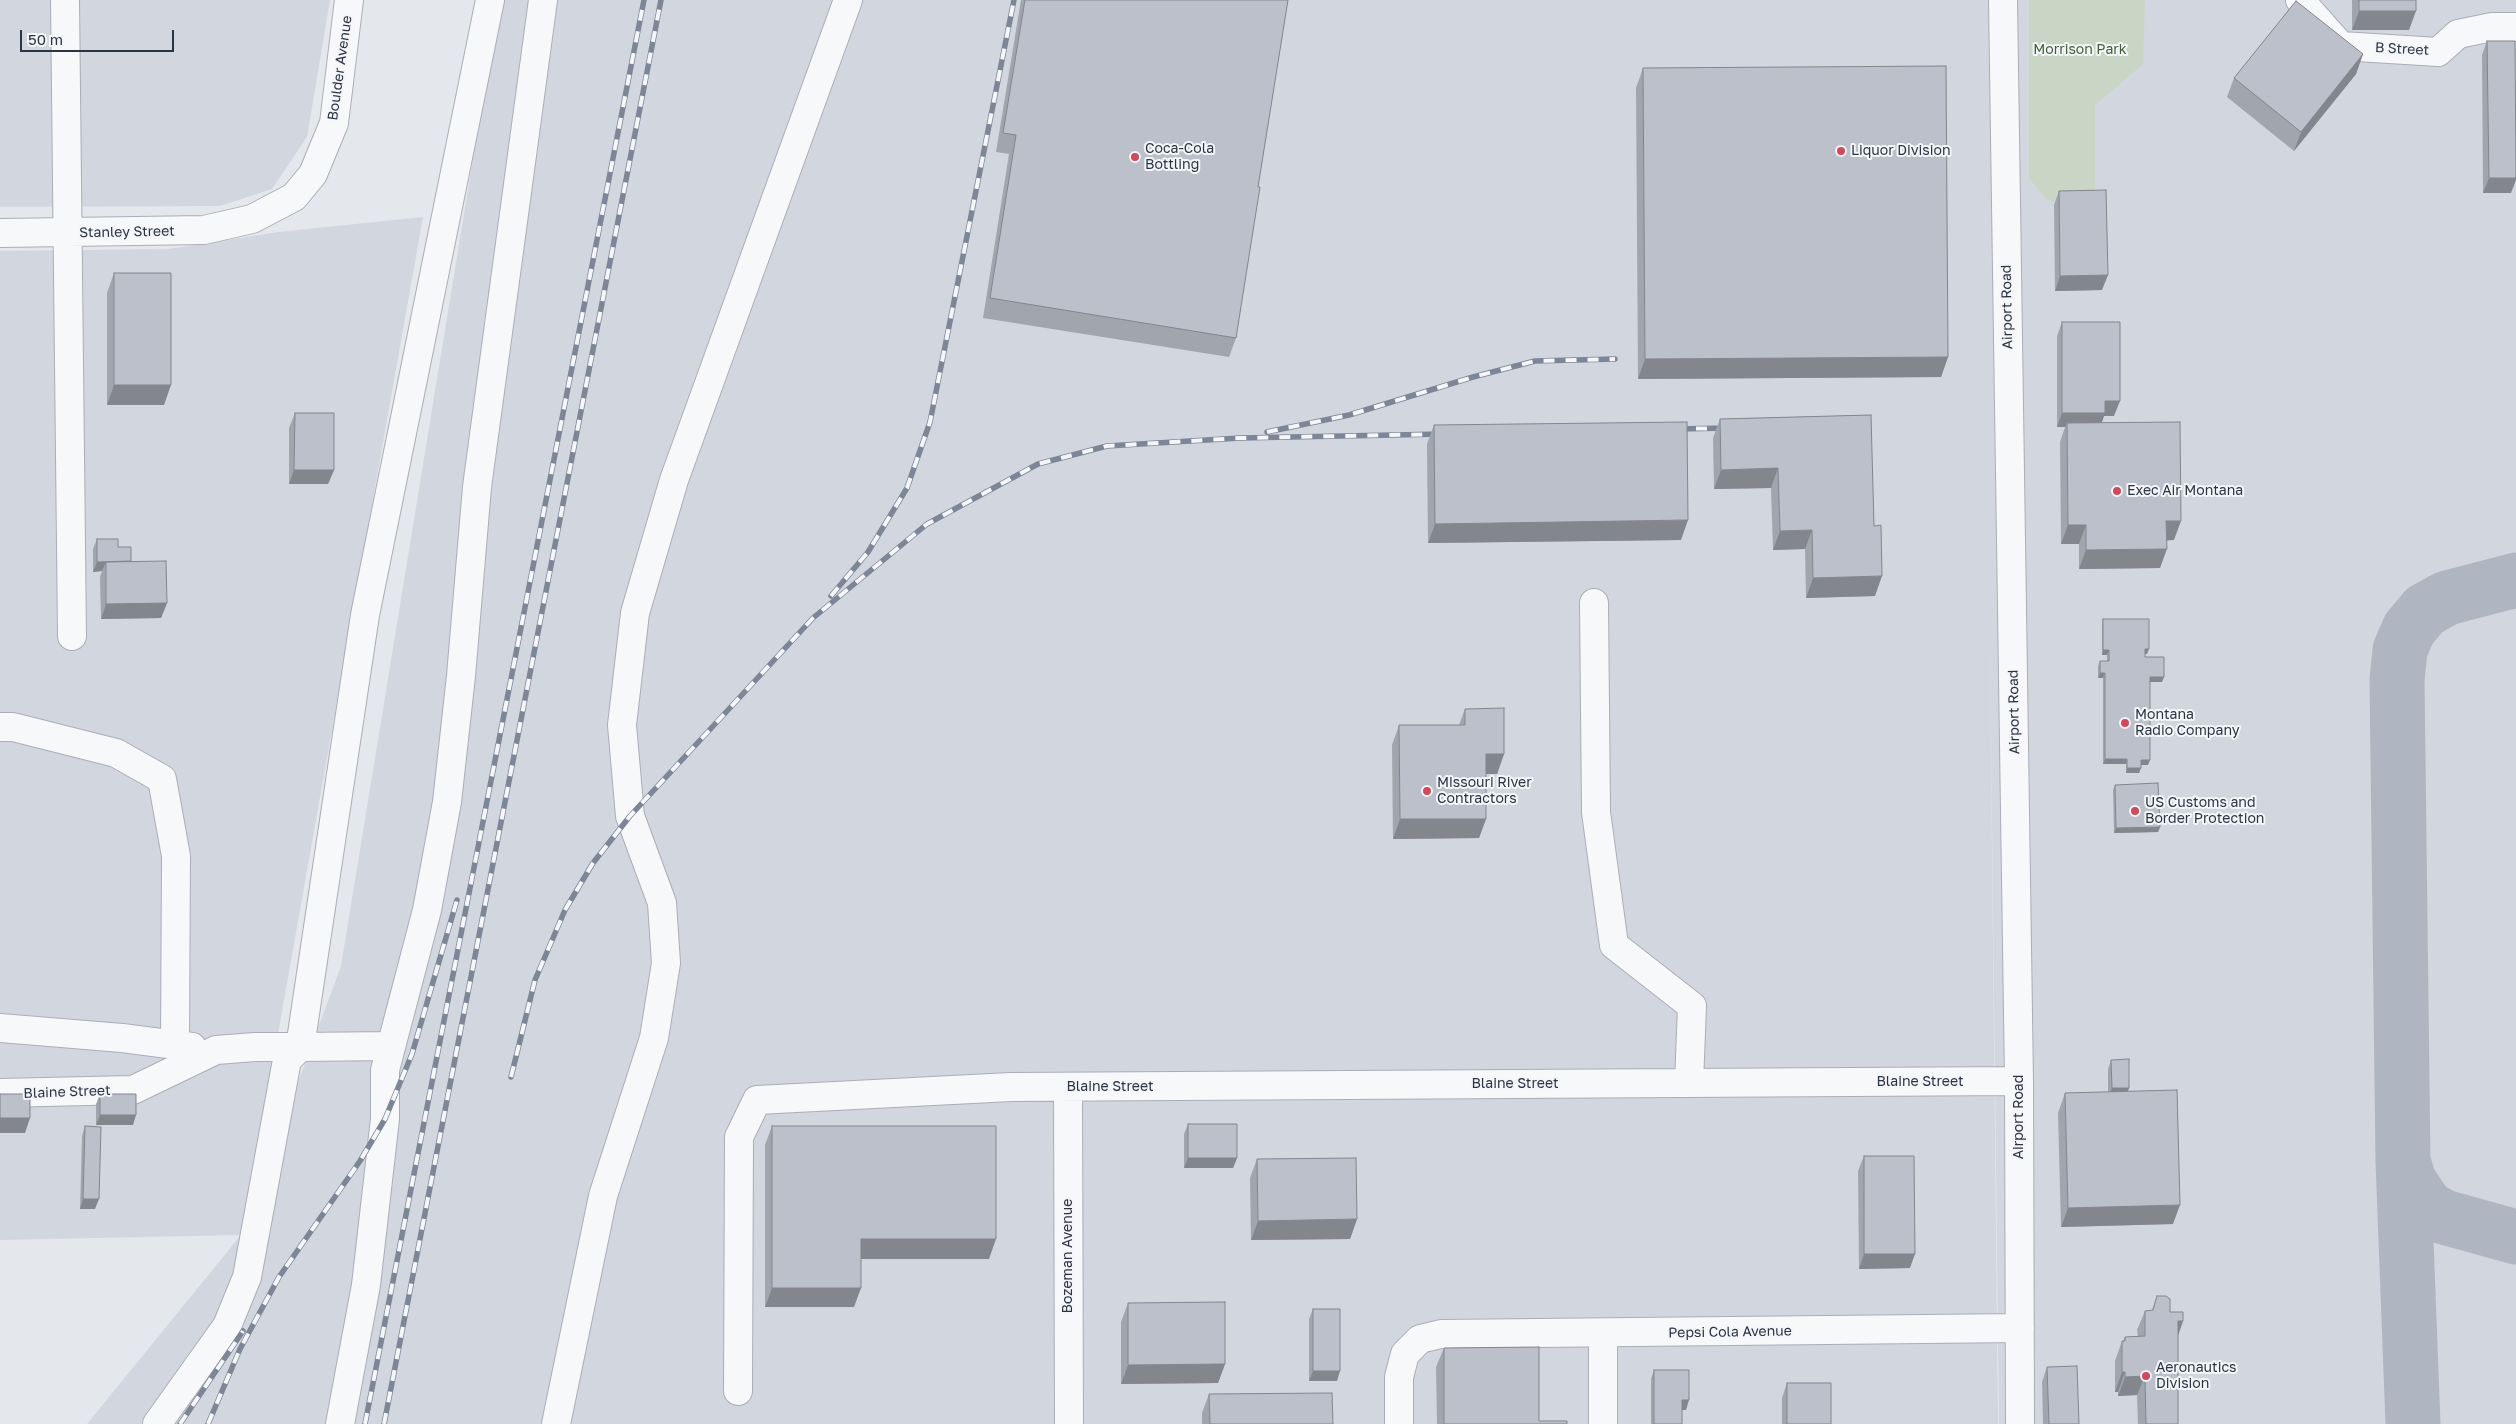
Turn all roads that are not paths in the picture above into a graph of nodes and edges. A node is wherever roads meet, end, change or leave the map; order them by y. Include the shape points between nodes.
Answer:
1 (65, 0) edge
2 (349, 0) edge
3 (490, 0) edge
4 (543, 0) edge
5 (848, 0) edge
6 (2003, 0) edge
7 (2300, 0) edge
8 (2516, 27) edge
9 (252, 219) joint
10 (0, 233) edge
11 (67, 233) junction
12 (1594, 603) dead end
13 (72, 636) dead end
14 (0, 727) edge
15 (0, 1028) edge
16 (175, 1045) junction
17 (390, 1046) junction
18 (300, 1048) junction
19 (216, 1050) junction
20 (2019, 1081) junction
21 (1689, 1083) junction
22 (1068, 1087) junction
23 (0, 1093) edge
24 (2020, 1328) junction
25 (1603, 1333) junction
26 (738, 1391) dead end
27 (157, 1424) edge
28 (340, 1424) edge
29 (556, 1424) edge
30 (1069, 1424) edge
31 (1399, 1424) edge
32 (1603, 1424) edge
33 (2020, 1424) edge

1 - 11 street
2 - 9 street, Boulder Avenue via 334,123 313,174 294,196
3 - 18 street via 365,615
4 - 17 street via 477,487 447,802 427,910
5 - 29 street via 674,480 635,613 622,725 629,807 662,903 666,963 654,1038 603,1196
6 - 20 street, Airport Road
7 - 8 street, B Street via 2341,46 2438,52 2458,34 2492,27
9 - 11 street, Stanley Street via 204,230
10 - 11 street, Stanley Street
11 - 13 street
12 - 21 street via 1596,812 1614,945 1692,1006
14 - 16 street via 13,727 116,752 162,779 176,856
15 - 16 street
16 - 19 street
17 - 18 street
17 - 28 street via 385,1070 385,1119 366,1285
18 - 19 street via 255,1046
18 - 27 street via 287,1060 247,1277 226,1326
19 - 23 street, Blaine Street via 133,1090
20 - 21 street, Blaine Street
20 - 24 street, Airport Road
21 - 22 street, Blaine Street
22 - 26 street, Blaine Street via 757,1100 739,1137
22 - 30 street, Bozeman Avenue
24 - 25 street, Pepsi Cola Avenue
24 - 33 street, Airport Road
25 - 31 street, Pepsi Cola Avenue via 1441,1334 1420,1339 1405,1354 1398,1377
25 - 32 street

